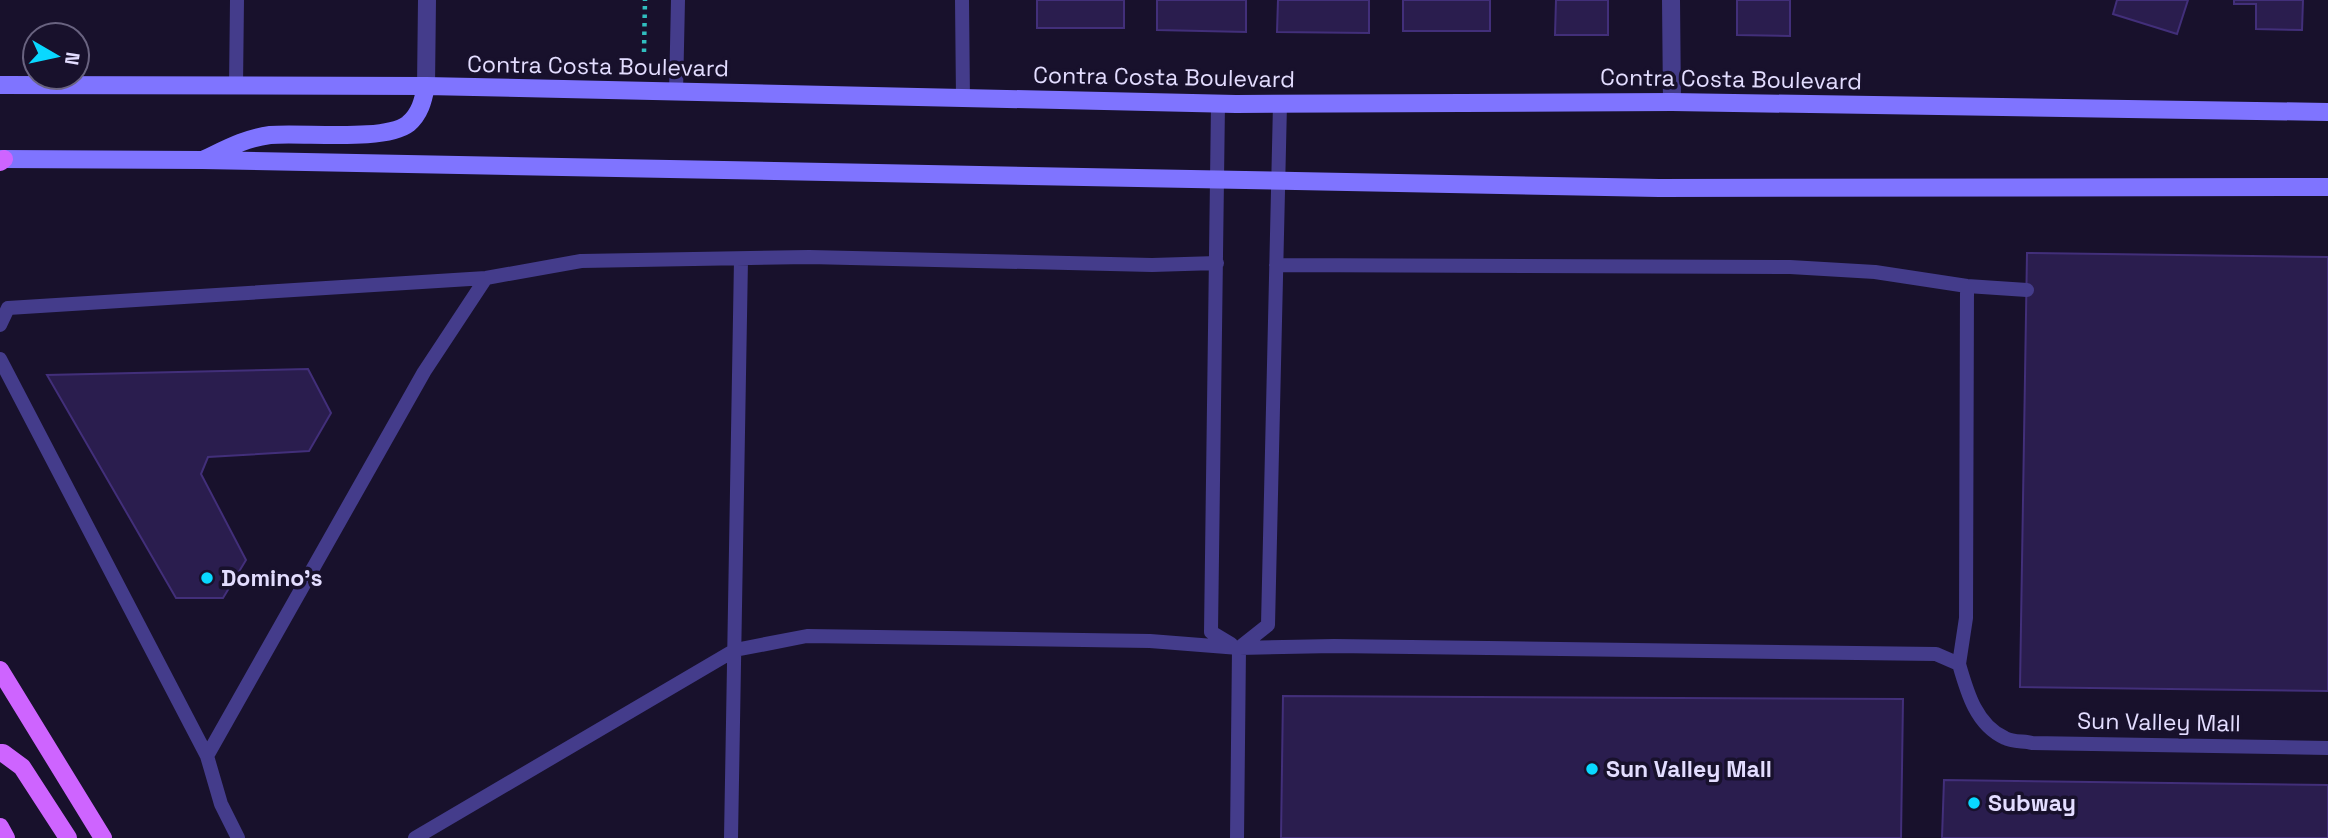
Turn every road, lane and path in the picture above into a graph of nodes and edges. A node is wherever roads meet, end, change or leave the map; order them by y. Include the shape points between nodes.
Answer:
1 (237, 0) edge
2 (427, 0) edge
3 (645, 0) edge
4 (678, 0) edge
5 (962, 0) edge
6 (1671, 0) edge
7 (644, 52) dead end
8 (0, 85) edge
9 (236, 86) junction
10 (426, 86) junction
11 (676, 93) junction
12 (963, 99) junction
13 (1672, 102) junction
14 (1218, 104) junction
15 (1280, 104) junction
16 (2328, 112) edge
17 (1, 160) edge
18 (202, 160) junction
19 (1218, 179) junction
20 (1278, 180) junction
21 (2328, 187) edge
22 (741, 259) junction
23 (1217, 263) junction
24 (1276, 265) junction
25 (486, 278) junction
26 (1967, 286) junction
27 (2027, 290) dead end
28 (0, 325) edge
29 (0, 359) edge
30 (1239, 648) junction
31 (735, 650) junction
32 (1959, 664) junction
33 (0, 670) edge
34 (2328, 747) edge
35 (0, 752) edge
36 (207, 756) junction
37 (0, 827) edge
38 (6, 838) edge
39 (68, 838) edge
40 (103, 838) edge
41 (238, 838) edge
42 (415, 838) edge
43 (731, 838) edge
44 (1237, 838) edge

1 - 9 lane
2 - 10 street
3 - 7 path
4 - 11 lane
5 - 12 lane
6 - 13 street
8 - 9 main road, Contra Costa Boulevard
9 - 10 main road, Contra Costa Boulevard
10 - 11 main road, Contra Costa Boulevard
10 - 18 main road via 421,108 407,125 381,133 270,135 243,141
11 - 12 main road, Contra Costa Boulevard
12 - 14 main road, Contra Costa Boulevard
13 - 15 main road, Contra Costa Boulevard
13 - 16 main road, Contra Costa Boulevard
14 - 15 main road, Contra Costa Boulevard
14 - 19 lane
15 - 20 lane
17 - 18 main road
18 - 19 main road
19 - 20 main road
19 - 23 lane
20 - 21 main road via 1659,188
20 - 24 lane
22 - 23 lane
22 - 25 lane via 581,261
22 - 31 lane
23 - 30 lane via 1211,632
24 - 26 lane via 1790,267 1875,272
24 - 30 lane via 1268,625
25 - 28 lane via 18,307 8,308
25 - 36 lane via 407,401
26 - 27 lane
26 - 32 lane via 1966,618
29 - 36 lane
30 - 31 lane via 1150,641 807,636
30 - 32 lane via 1936,654
30 - 44 lane
31 - 42 lane
31 - 43 lane
32 - 34 lane, Sun Valley Mall via 1968,695 1985,724 2005,739
33 - 40 main road
35 - 39 main road via 22,767
36 - 41 lane via 221,804
37 - 38 main road

